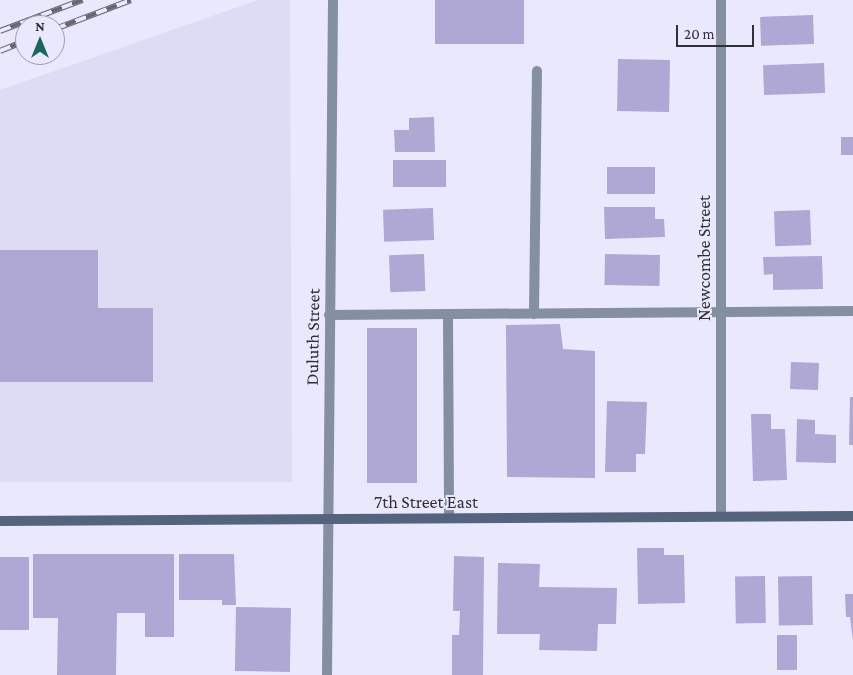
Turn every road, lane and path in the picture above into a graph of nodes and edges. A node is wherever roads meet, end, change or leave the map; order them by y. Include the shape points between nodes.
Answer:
1 (333, 0) edge
2 (721, 0) edge
3 (537, 71) dead end
4 (853, 311) edge
5 (721, 312) junction
6 (534, 314) junction
7 (448, 315) junction
8 (329, 316) junction
9 (721, 516) junction
10 (853, 516) edge
11 (327, 518) junction
12 (449, 518) junction
13 (0, 520) edge
14 (327, 675) edge

1 - 8 street, Duluth Street
2 - 5 street, Newcombe Street
3 - 6 street
4 - 5 street
5 - 6 street
5 - 9 street, Newcombe Street
6 - 7 street
7 - 8 street
7 - 12 street
8 - 11 street, Duluth Street
9 - 10 street, 7th Street East
9 - 12 street, 7th Street East
11 - 12 street, 7th Street East
11 - 13 street, 7th Street East
11 - 14 street, Duluth Street

